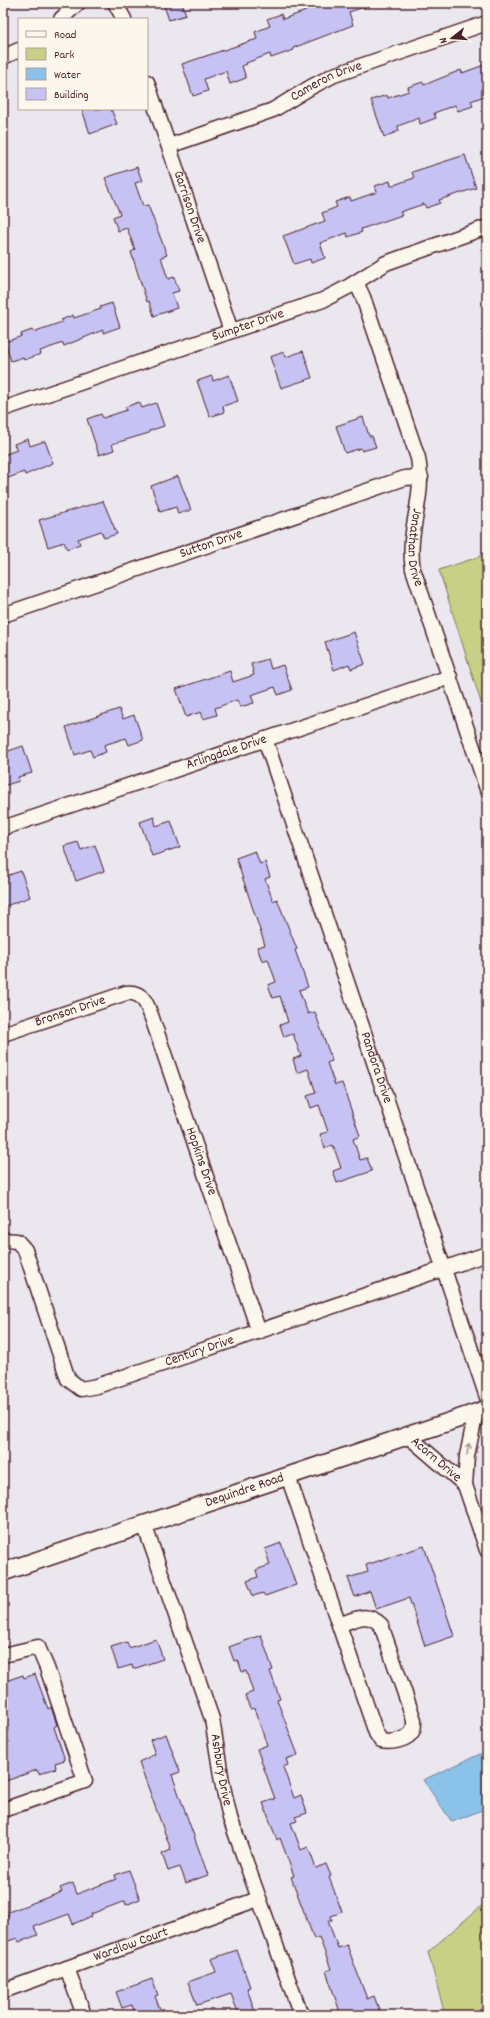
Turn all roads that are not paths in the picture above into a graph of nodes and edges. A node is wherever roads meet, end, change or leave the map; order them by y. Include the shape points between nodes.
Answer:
1 (78, 3) edge
2 (115, 3) edge
3 (62, 18) edge
4 (123, 18) edge
5 (487, 23) edge
6 (18, 50) edge
7 (3, 57) edge
8 (148, 85) edge
9 (169, 146) junction
10 (487, 227) edge
11 (356, 282) junction
12 (232, 331) junction
13 (3, 409) edge
14 (421, 477) junction
15 (3, 615) edge
16 (450, 677) junction
17 (265, 739) junction
18 (487, 789) edge
19 (3, 828) edge
20 (138, 994) joint
21 (3, 1034) edge
22 (3, 1240) edge
23 (487, 1254) edge
24 (444, 1269) junction
25 (259, 1332) junction
26 (487, 1397) edge
27 (481, 1411) edge
28 (407, 1435) junction
29 (288, 1476) junction
30 (465, 1485) junction
31 (144, 1524) junction
32 (487, 1550) edge
33 (3, 1572) edge
34 (339, 1625) junction
35 (3, 1655) edge
36 (3, 1810) edge
37 (258, 1899) junction
38 (67, 1968) junction
39 (3, 1991) edge
40 (84, 2015) edge
41 (301, 2015) edge

1 - 3 street
2 - 4 street
5 - 9 street, Cameron Drive via 334,75 273,110
6 - 7 street
8 - 9 street, Garrison Drive
9 - 12 street, Garrison Drive
10 - 11 street, Sumpter Drive via 394,259
11 - 12 street, Sumpter Drive via 323,300
11 - 14 street, Jonathan Drive via 414,443
12 - 13 street, Sumpter Drive
14 - 15 street, Sutton Drive via 405,478
14 - 16 street, Jonathan Drive via 411,556 415,575
16 - 17 street, Arlingdale Drive
16 - 18 street, Jonathan Drive
17 - 19 street, Arlingdale Drive
17 - 24 street, Pandora Drive
20 - 21 street, Bronson Drive via 126,993
20 - 25 street, Hopkins Drive via 147,1003
22 - 25 street, Century Drive via 17,1241 25,1250 68,1379 81,1389 97,1386
23 - 24 street, Century Drive
24 - 25 street, Century Drive
24 - 26 street, Pandora Drive
27 - 28 main road, Dequindre Road
30 -> 27 street, Acorn Drive via 467,1456
28 - 29 main road, Dequindre Road
28 - 30 street, Acorn Drive
29 - 31 main road, Dequindre Road
29 - 34 street
30 - 32 street, Acorn Drive
31 - 33 main road, Dequindre Road
31 - 37 street, Ashbury Drive via 212,1719 230,1818
34 - 34 street via 376,1734 381,1741 389,1743 406,1738 413,1731 414,1720 382,1625 374,1618 363,1616
35 - 36 street via 38,1647 86,1781
37 - 38 street, Wardlow Court
37 - 41 street, Ashbury Drive
38 - 39 street, Wardlow Court
38 - 40 street

